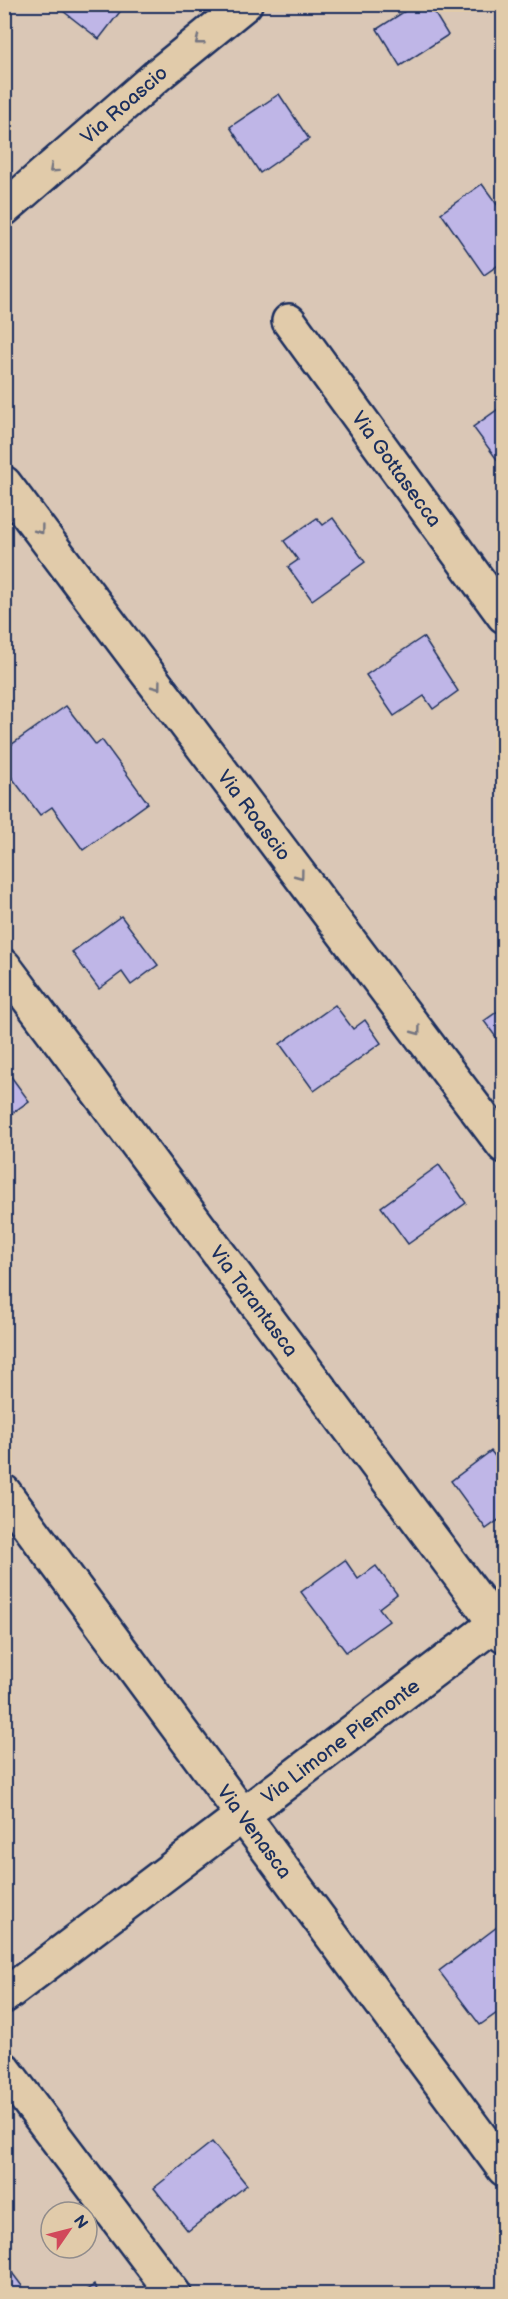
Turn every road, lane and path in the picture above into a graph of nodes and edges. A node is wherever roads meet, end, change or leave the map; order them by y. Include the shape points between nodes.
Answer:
1 (245, 4) edge
2 (4, 209) edge
3 (289, 321) dead end
4 (10, 501) edge
5 (504, 616) edge
6 (4, 966) edge
7 (504, 1146) edge
8 (4, 1492) edge
9 (501, 1625) edge
10 (244, 1814) junction
11 (4, 1996) edge
12 (4, 2069) edge
13 (504, 2169) edge
14 (174, 2295) edge

1 -> 2 street, Via Roascio
3 - 5 street, Via Gottasecca
4 -> 7 street, Via Roascio
6 - 9 street, Via Tarantasca
8 - 10 street, Via Venasca
9 - 10 street, Via Limone Piemonte
10 - 11 street, Via Limone Piemonte
10 - 13 street, Via Venasca
12 - 14 street

